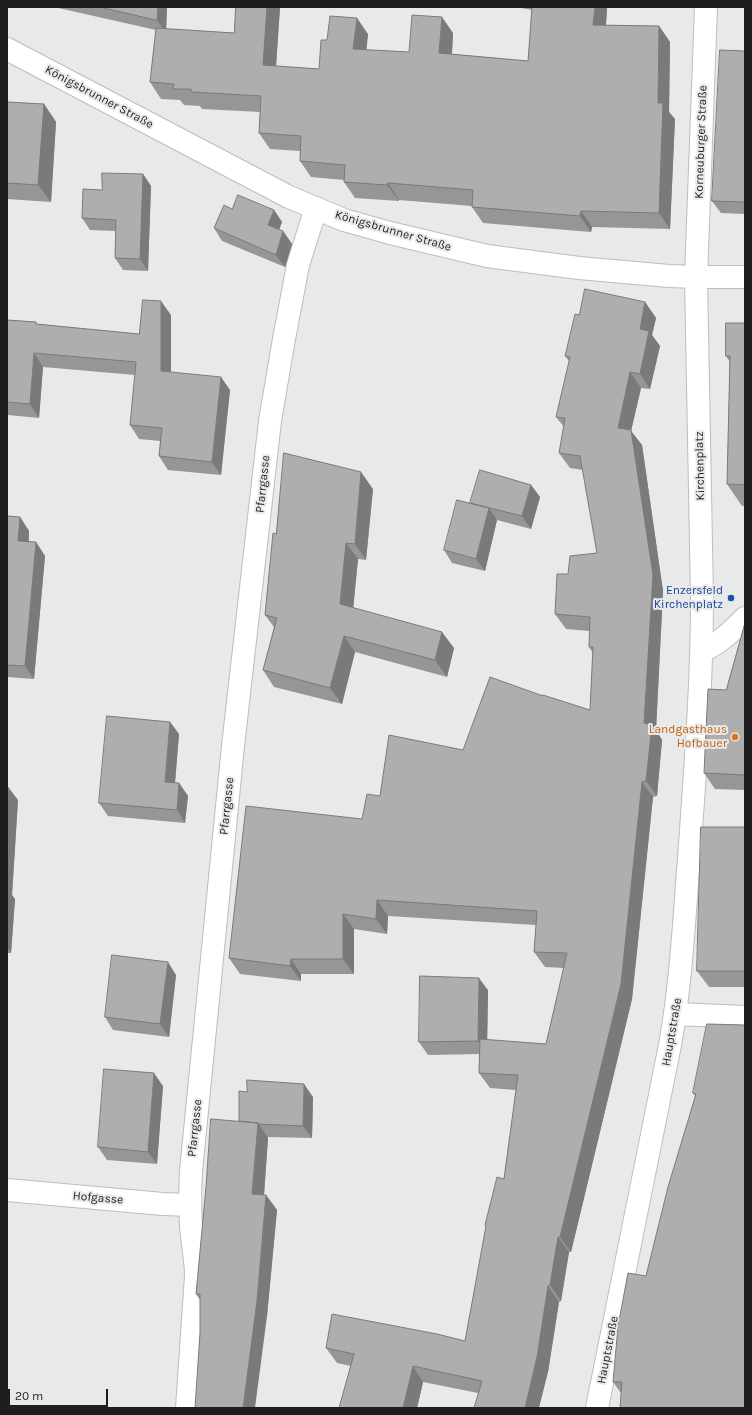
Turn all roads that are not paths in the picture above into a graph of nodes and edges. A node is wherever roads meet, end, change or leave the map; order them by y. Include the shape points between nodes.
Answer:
1 (706, 7) edge
2 (7, 49) edge
3 (316, 208) junction
4 (696, 277) junction
5 (745, 277) edge
6 (745, 618) edge
7 (702, 651) junction
8 (676, 1014) junction
9 (745, 1017) edge
10 (7, 1190) edge
11 (190, 1205) junction
12 (187, 1408) edge
13 (597, 1408) edge

1 - 4 street, Korneuburger Straße
2 - 3 street, Königsbrunner Straße via 289,197
3 - 4 street, Königsbrunner Straße via 344,220 390,233 487,256 579,268
3 - 11 street, Pfarrgasse via 298,265 270,421 232,754 191,1171
4 - 5 street
4 - 7 street, Kirchenplatz
6 - 7 street via 724,638
7 - 8 street, Hauptstraße
8 - 9 street
8 - 13 street, Hauptstraße
10 - 11 street, Hofgasse
11 - 12 street, Pfarrgasse via 196,1276

